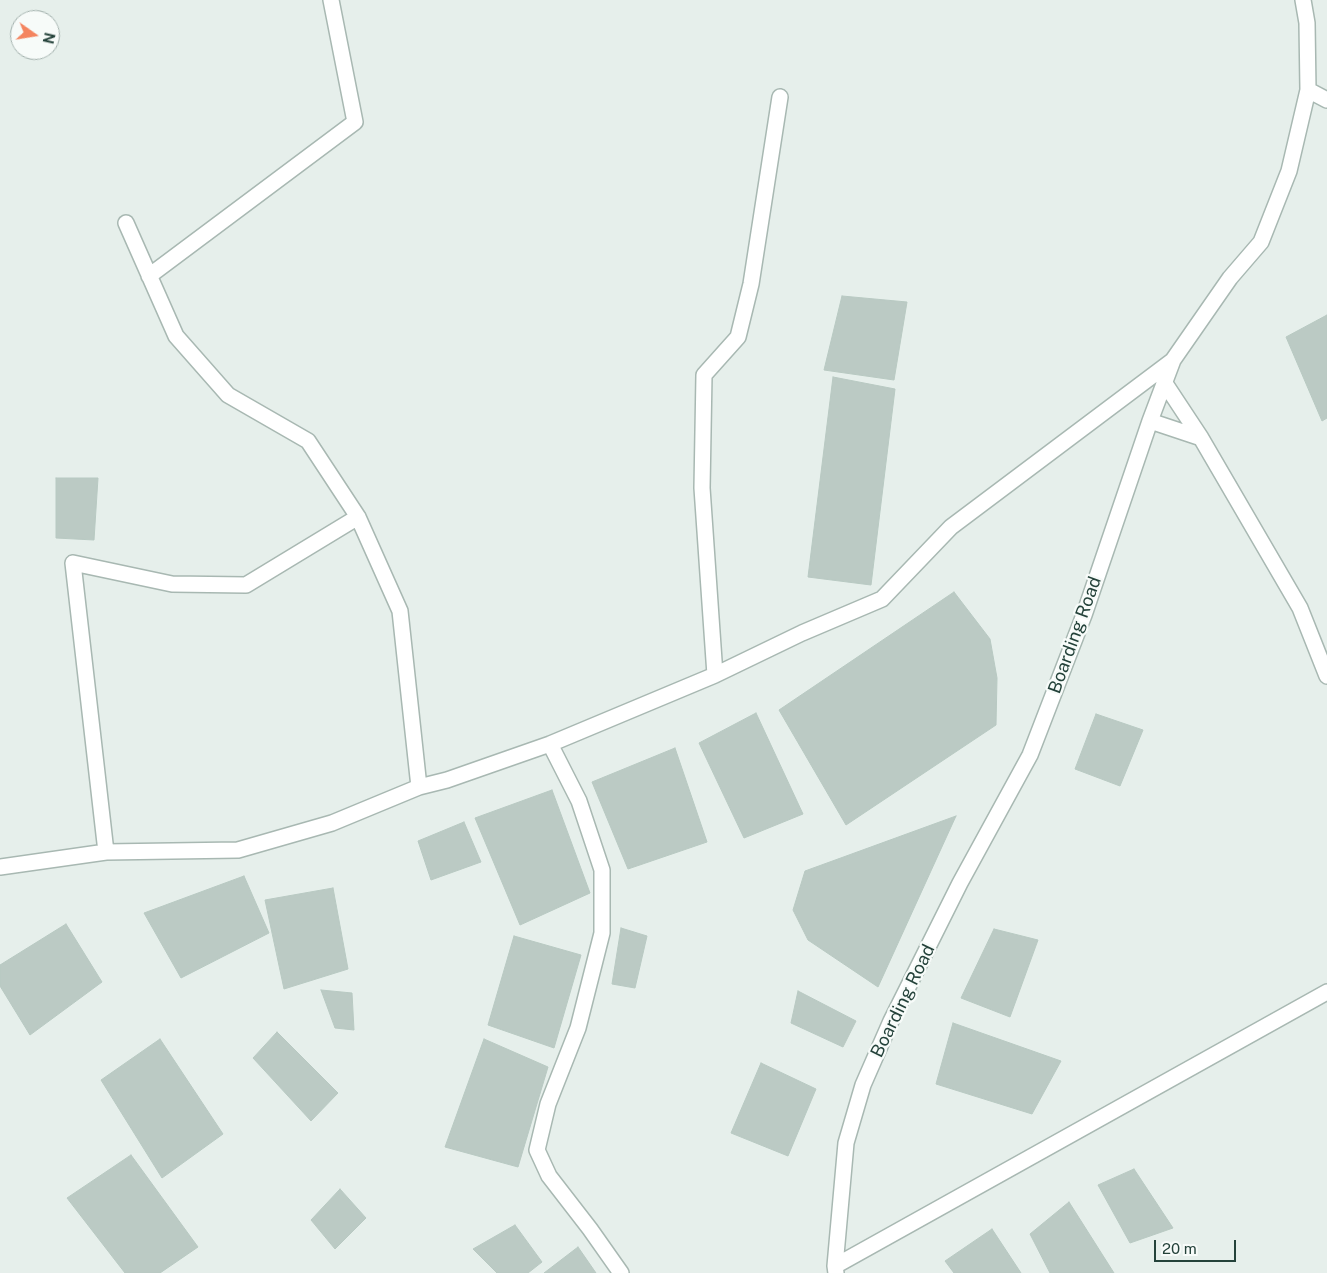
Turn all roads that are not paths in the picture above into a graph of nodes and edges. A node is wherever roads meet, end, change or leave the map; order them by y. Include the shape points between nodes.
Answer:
1 (330, 0) edge
2 (1303, 0) edge
3 (1308, 90) junction
4 (780, 98) dead end
5 (1327, 100) edge
6 (126, 223) dead end
7 (149, 276) junction
8 (1173, 360) junction
9 (1164, 382) junction
10 (1150, 421) junction
11 (1201, 438) junction
12 (358, 517) junction
13 (1326, 671) edge
14 (715, 675) junction
15 (550, 744) junction
16 (419, 787) junction
17 (106, 852) junction
18 (0, 866) edge
19 (1327, 992) edge
20 (836, 1269) edge
21 (620, 1273) edge

1 - 7 street via 355,122
2 - 3 street, Boarding Road via 1307,23
3 - 5 street
3 - 8 street, Boarding Road via 1290,171 1261,242 1230,278
4 - 14 street via 751,284 738,337 704,375 702,488
6 - 7 street
7 - 12 street via 176,336 228,395 308,441
8 - 9 street, Boarding Road
8 - 14 street via 951,527 882,599
9 - 10 street, Boarding Road
9 - 11 street
10 - 11 street
10 - 20 street, Boarding Road via 1084,615 1030,755 960,883 863,1085 846,1143
11 - 13 street via 1300,608
12 - 16 street via 400,611
12 - 17 street via 246,584 172,584 73,562
14 - 15 street
15 - 16 street
15 - 21 street via 579,802 602,870 602,933 578,1028 548,1104 536,1150 549,1176
16 - 17 street via 332,824 238,850
17 - 18 street
19 - 20 street

